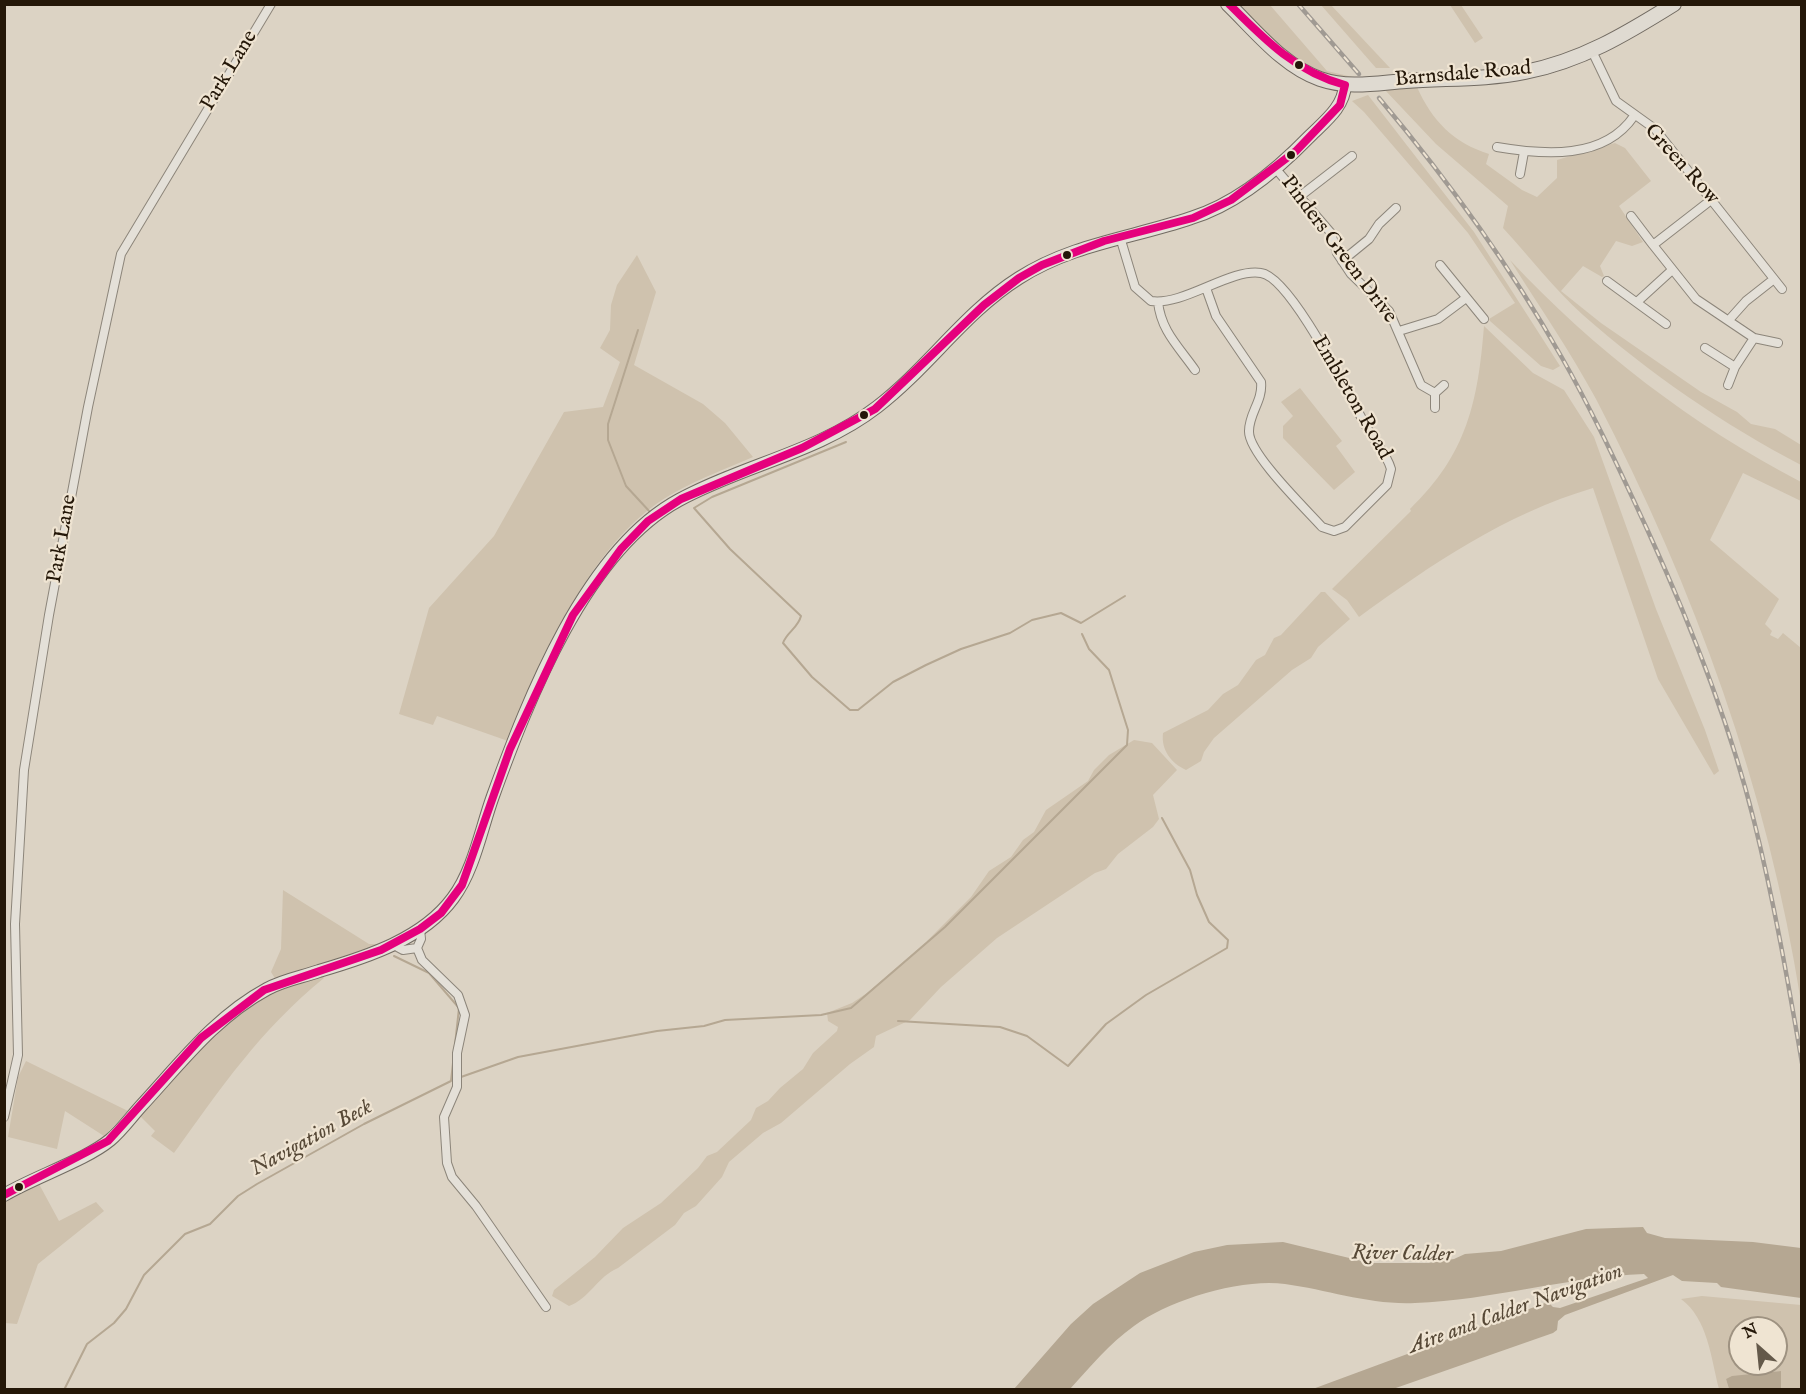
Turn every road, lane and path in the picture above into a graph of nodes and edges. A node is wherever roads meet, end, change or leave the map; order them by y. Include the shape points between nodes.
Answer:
1 (271, 4) edge
2 (1228, 4) edge
3 (1674, 4) edge
4 (1592, 51) junction
5 (1346, 85) junction
6 (1634, 116) junction
7 (1497, 147) dead end
8 (1524, 152) junction
9 (1352, 156) dead end
10 (1275, 168) junction
11 (1520, 174) dead end
12 (1299, 197) junction
13 (1712, 200) junction
14 (1396, 208) dead end
15 (1631, 216) dead end
16 (1119, 237) junction
17 (1653, 245) junction
18 (1342, 261) junction
19 (1440, 264) dead end
20 (1671, 271) junction
21 (1774, 279) junction
22 (1607, 281) dead end
23 (1206, 288) junction
24 (1782, 289) dead end
25 (1466, 298) junction
26 (1158, 302) junction
27 (1637, 302) junction
28 (1484, 319) dead end
29 (1729, 320) junction
30 (1666, 324) dead end
31 (1400, 331) junction
32 (1754, 338) junction
33 (1778, 343) dead end
34 (1705, 348) dead end
35 (1735, 367) junction
36 (1195, 370) dead end
37 (1444, 385) dead end
38 (1728, 385) dead end
39 (1435, 393) junction
40 (1435, 408) dead end
41 (420, 929) junction
42 (392, 944) junction
43 (417, 948) junction
44 (4, 1117) edge
45 (4, 1195) edge
46 (546, 1307) dead end

1 - 44 street, Park Lane via 121,254 88,407 24,770 15,924 18,1055
2 - 5 main road, Barnsdale Road via 1293,65 1320,79
3 - 4 main road, Barnsdale Road
4 - 5 main road, Barnsdale Road via 1562,63 1505,75
4 - 6 street, Green Row via 1616,100
5 - 10 main road via 1337,109
6 - 8 street via 1623,131 1609,140 1556,154
6 - 13 street, Green Row via 1655,129
7 - 8 street
8 - 11 street
9 - 12 street
10 - 12 street, Pinders Green Drive
10 - 16 main road via 1210,211
12 - 18 street, Pinders Green Drive via 1331,233
13 - 17 street
13 - 21 street, Green Row
14 - 18 street via 1369,239
15 - 17 street
16 - 26 street via 1135,287 1144,297
16 - 41 main road via 1068,253 1010,284 893,393 849,425 681,499 634,535 597,578 573,615 510,749 462,885 441,913
17 - 20 street
18 - 31 street, Pinders Green Drive via 1389,311
19 - 25 street
20 - 27 street
20 - 29 street via 1696,298
21 - 24 street, Green Row
21 - 29 street
22 - 27 street
23 - 23 street, Embleton Road via 1262,272 1272,279 1320,342 1391,469 1388,485 1346,526 1334,531 1322,527 1252,448 1248,429 1261,394 1260,382 1216,316
23 - 26 street, Embleton Road
25 - 28 street
25 - 31 street via 1438,319
26 - 36 street via 1165,330
27 - 30 street
29 - 32 street
31 - 39 street, Pinders Green Drive via 1421,385
32 - 33 street
32 - 35 street
34 - 35 street
35 - 38 street
37 - 39 street
39 - 40 street
41 - 42 main road
41 - 43 street
42 - 43 street via 403,950
42 - 45 main road via 264,990 201,1038 108,1142
43 - 46 street via 422,960 458,995 465,1015 457,1053 457,1087 444,1117 447,1164 452,1177

